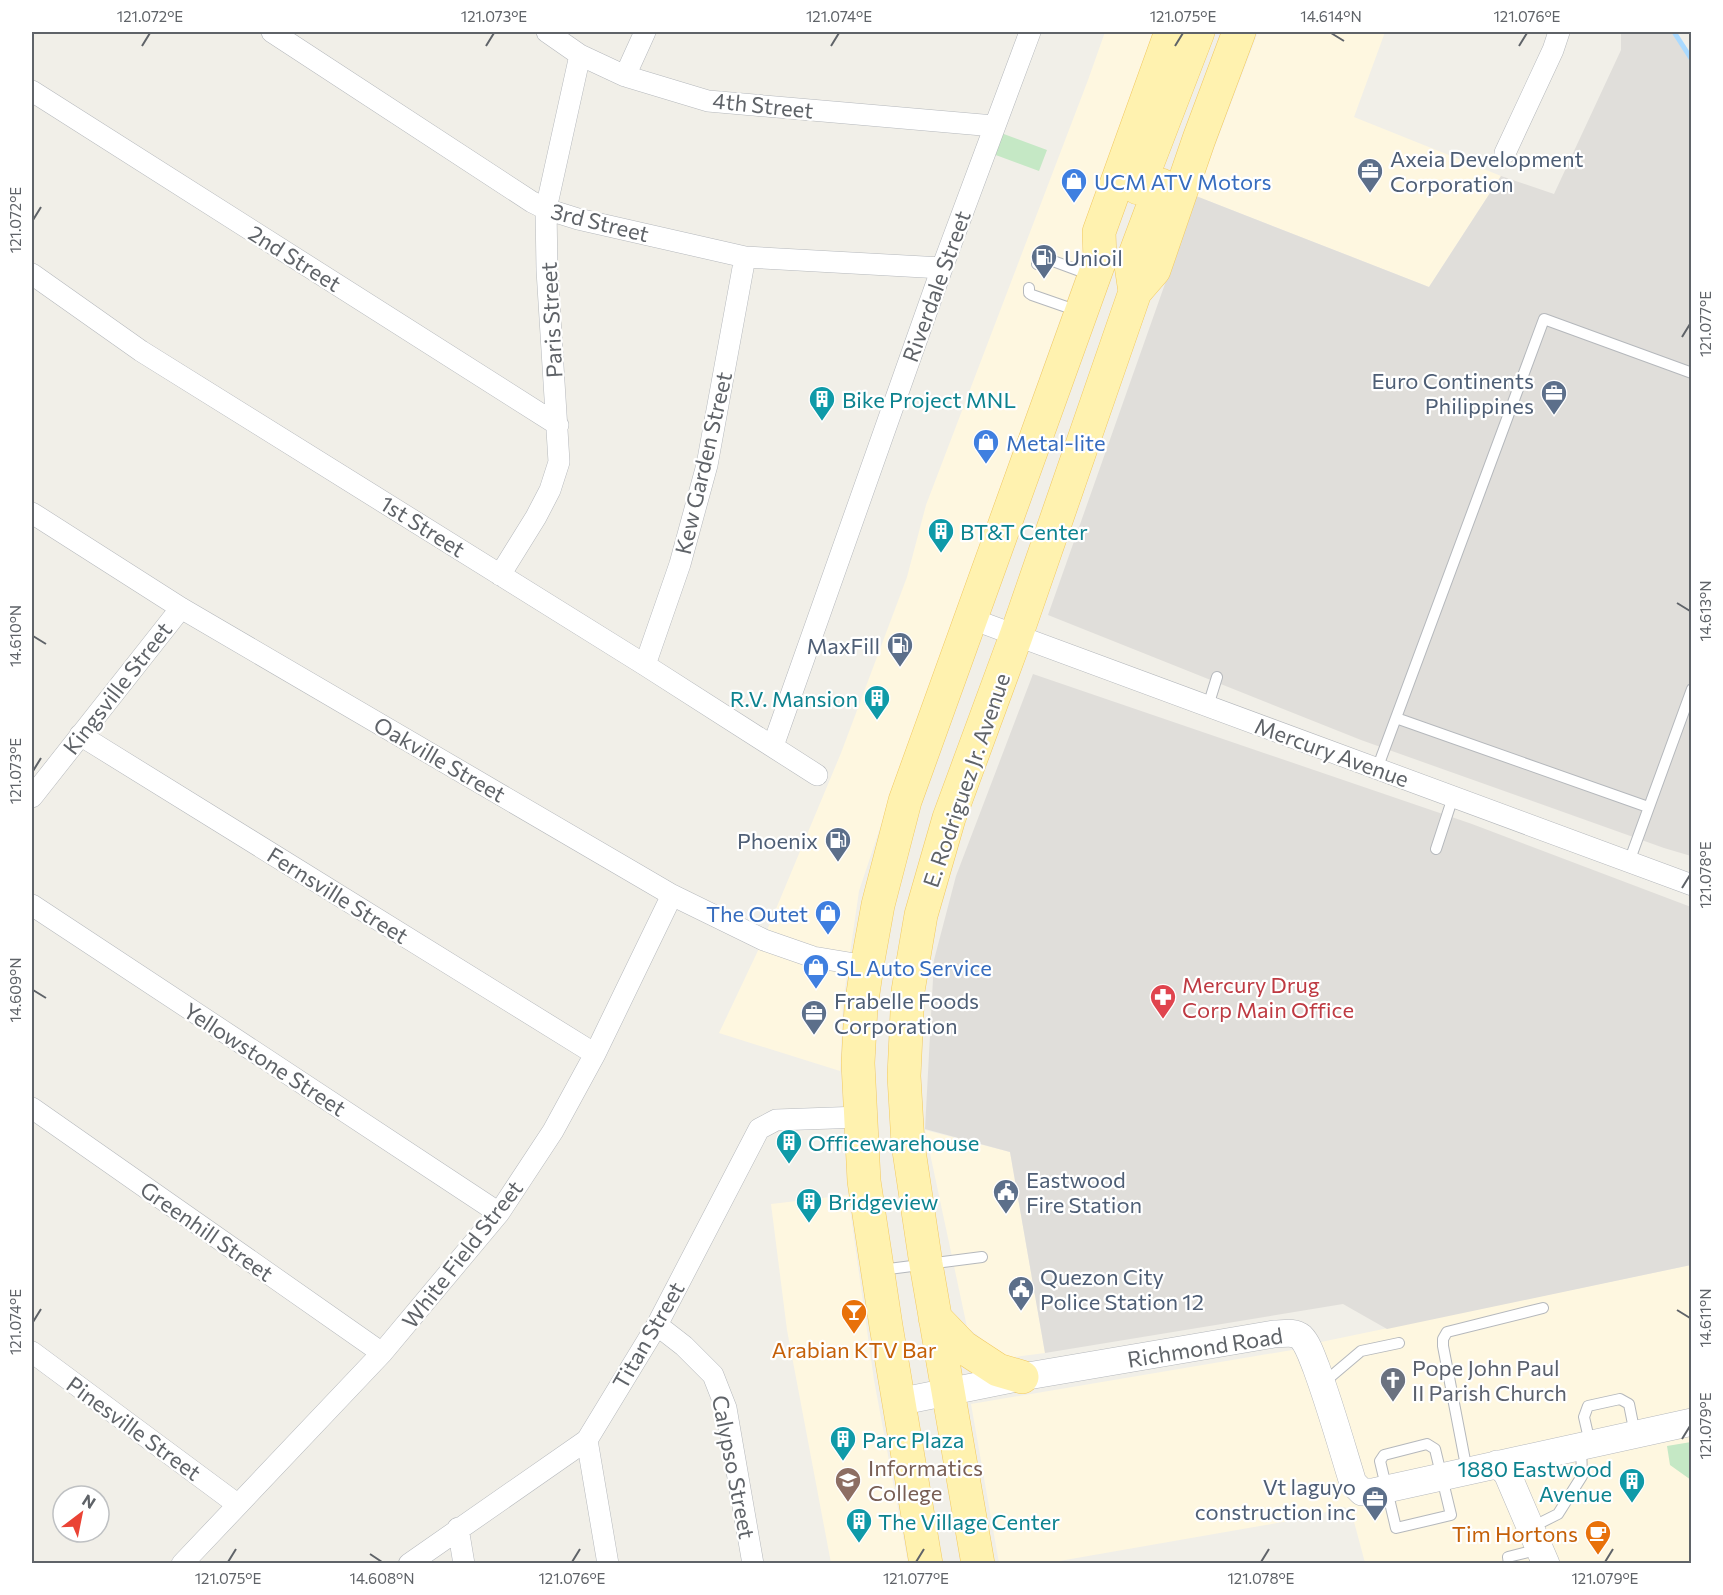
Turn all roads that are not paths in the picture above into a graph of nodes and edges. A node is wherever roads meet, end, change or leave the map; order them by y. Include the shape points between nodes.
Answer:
1 (272, 32) edge
2 (547, 32) edge
3 (645, 32) edge
4 (1030, 32) edge
5 (1171, 32) edge
6 (1198, 32) edge
7 (1220, 32) edge
8 (1239, 32) edge
9 (1559, 32) edge
10 (580, 55) junction
11 (626, 76) junction
12 (32, 91) edge
13 (994, 126) junction
14 (1505, 153) dead end
15 (546, 209) junction
16 (1113, 254) junction
17 (745, 257) junction
18 (1036, 264) dead end
19 (942, 268) junction
20 (32, 274) edge
21 (1029, 288) dead end
22 (1134, 292) junction
23 (1081, 312) junction
24 (1692, 373) edge
25 (558, 425) junction
26 (32, 513) edge
27 (500, 575) junction
28 (181, 608) junction
29 (972, 619) junction
30 (1016, 636) junction
31 (645, 664) junction
32 (1217, 677) dead end
33 (1692, 689) edge
34 (1208, 706) junction
35 (1396, 718) junction
36 (80, 735) junction
37 (773, 746) junction
38 (1377, 769) junction
39 (817, 775) dead end
40 (32, 797) edge
41 (1453, 797) junction
42 (1648, 807) junction
43 (1436, 849) dead end
44 (1629, 862) junction
45 (1692, 885) edge
46 (672, 895) junction
47 (32, 905) edge
48 (867, 966) junction
49 (595, 1054) junction
50 (32, 1108) edge
51 (861, 1117) junction
52 (499, 1213) junction
53 (982, 1257) dead end
54 (926, 1264) junction
55 (877, 1271) junction
56 (1543, 1308) dead end
57 (935, 1317) junction
58 (657, 1325) junction
59 (1399, 1342) dead end
60 (32, 1352) edge
61 (382, 1353) junction
62 (1007, 1368) junction
63 (1322, 1384) junction
64 (948, 1392) junction
65 (898, 1402) junction
66 (1692, 1422) edge
67 (1635, 1434) junction
68 (587, 1440) junction
69 (1585, 1444) junction
70 (1547, 1454) junction
71 (1497, 1464) junction
72 (1455, 1474) junction
73 (1386, 1489) junction
74 (1519, 1499) junction
75 (237, 1503) junction
76 (458, 1528) junction
77 (1539, 1546) edge
78 (182, 1563) edge
79 (409, 1563) edge
80 (464, 1563) edge
81 (608, 1563) edge
82 (753, 1563) edge
83 (926, 1563) edge
84 (978, 1563) edge
85 (1509, 1563) edge

1 - 15 street, 3rd Street
2 - 10 street, 4th Street
3 - 11 street
4 - 13 street, Riverdale Street
5 - 16 main road, E. Rodriguez Jr. Avenue via 1099,232
6 - 16 main road
7 - 16 main road
8 - 22 main road, E. Rodriguez Jr. Avenue via 1154,270
9 - 14 street
10 - 11 street, 4th Street
10 - 15 street, Paris Street
11 - 13 street, 4th Street via 708,101
12 - 25 street, 2nd Street
13 - 19 street, Riverdale Street
15 - 17 street, 3rd Street
15 - 25 street, Paris Street
16 - 18 lane via 1041,258
16 - 22 main road via 1131,265
16 - 23 main road, E. Rodriguez Jr. Avenue
17 - 19 street, 3rd Street
17 - 31 street, Kew Garden Street via 707,465 680,564
19 - 37 street, Riverdale Street
20 - 27 street, 1st Street via 141,351
21 - 23 lane via 1032,295
22 - 30 main road, E. Rodriguez Jr. Avenue
23 - 29 main road, E. Rodriguez Jr. Avenue
24 - 35 lane via 1544,319
25 - 27 street, Paris Street via 559,462 550,490
26 - 28 street, Oakville Street
27 - 31 street, 1st Street
28 - 36 street, Kingsville Street
28 - 46 street, Oakville Street
29 - 30 street, Mercury Avenue
29 - 48 main road, E. Rodriguez Jr. Avenue via 905,801
30 - 34 street, Mercury Avenue
30 - 54 main road, E. Rodriguez Jr. Avenue via 949,818 921,915 908,992 904,1076 908,1144 916,1167
31 - 37 street, 1st Street
32 - 34 lane
33 - 42 lane
34 - 38 street, Mercury Avenue
35 - 38 lane
35 - 42 lane
36 - 40 street, Kingsville Street
36 - 49 street, Fernsville Street
37 - 39 street, 1st Street
38 - 41 street, Mercury Avenue
41 - 43 lane
41 - 44 street, Mercury Avenue
42 - 44 lane
44 - 45 street, Mercury Avenue
46 - 48 street, Oakville Street via 765,940 813,957
46 - 49 street, White Field Street
47 - 52 street, Yellowstone Street
48 - 51 main road, E. Rodriguez Jr. Avenue via 858,1063
49 - 52 street, White Field Street via 553,1131
50 - 61 street, Greenhill Street
51 - 55 main road, E. Rodriguez Jr. Avenue via 864,1181
51 - 58 street, Titan Street via 776,1120 759,1129
52 - 61 street, White Field Street
53 - 54 lane
54 - 55 lane
54 - 57 main road, E. Rodriguez Jr. Avenue
55 - 65 main road, E. Rodriguez Jr. Avenue
56 - 72 lane via 1447,1332 1443,1338
57 - 62 main road via 963,1347
57 - 64 main road, E. Rodriguez Jr. Avenue
58 - 68 street, Titan Street
58 - 82 street, Calypso Street via 713,1375 726,1407
59 - 63 lane via 1361,1351
60 - 75 street, Pinesville Street
61 - 75 street, White Field Street
62 - 63 street, Richmond Road via 1292,1333 1305,1343
62 - 64 street, Richmond Road
63 - 73 street, Richmond Road via 1353,1483 1362,1492
64 - 65 street, Richmond Road
64 - 84 main road, E. Rodriguez Jr. Avenue
65 - 83 main road, E. Rodriguez Jr. Avenue
66 - 67 street, Richmond Road
67 - 69 street, Richmond Road
67 - 69 lane via 1629,1404 1620,1399 1588,1406 1584,1417
68 - 76 street, Titan Street
68 - 81 street
69 - 70 street, Richmond Road
69 - 77 lane via 1582,1476
70 - 71 street, Richmond Road
70 - 74 street via 1529,1475
71 - 72 street, Richmond Road
71 - 74 street via 1507,1473
72 - 73 street, Richmond Road
72 - 73 lane via 1427,1444 1384,1455 1380,1461
72 - 73 lane via 1451,1515 1396,1528
74 - 77 street
75 - 78 street, White Field Street
76 - 79 street, Titan Street
76 - 80 street
77 - 85 lane via 1508,1557

